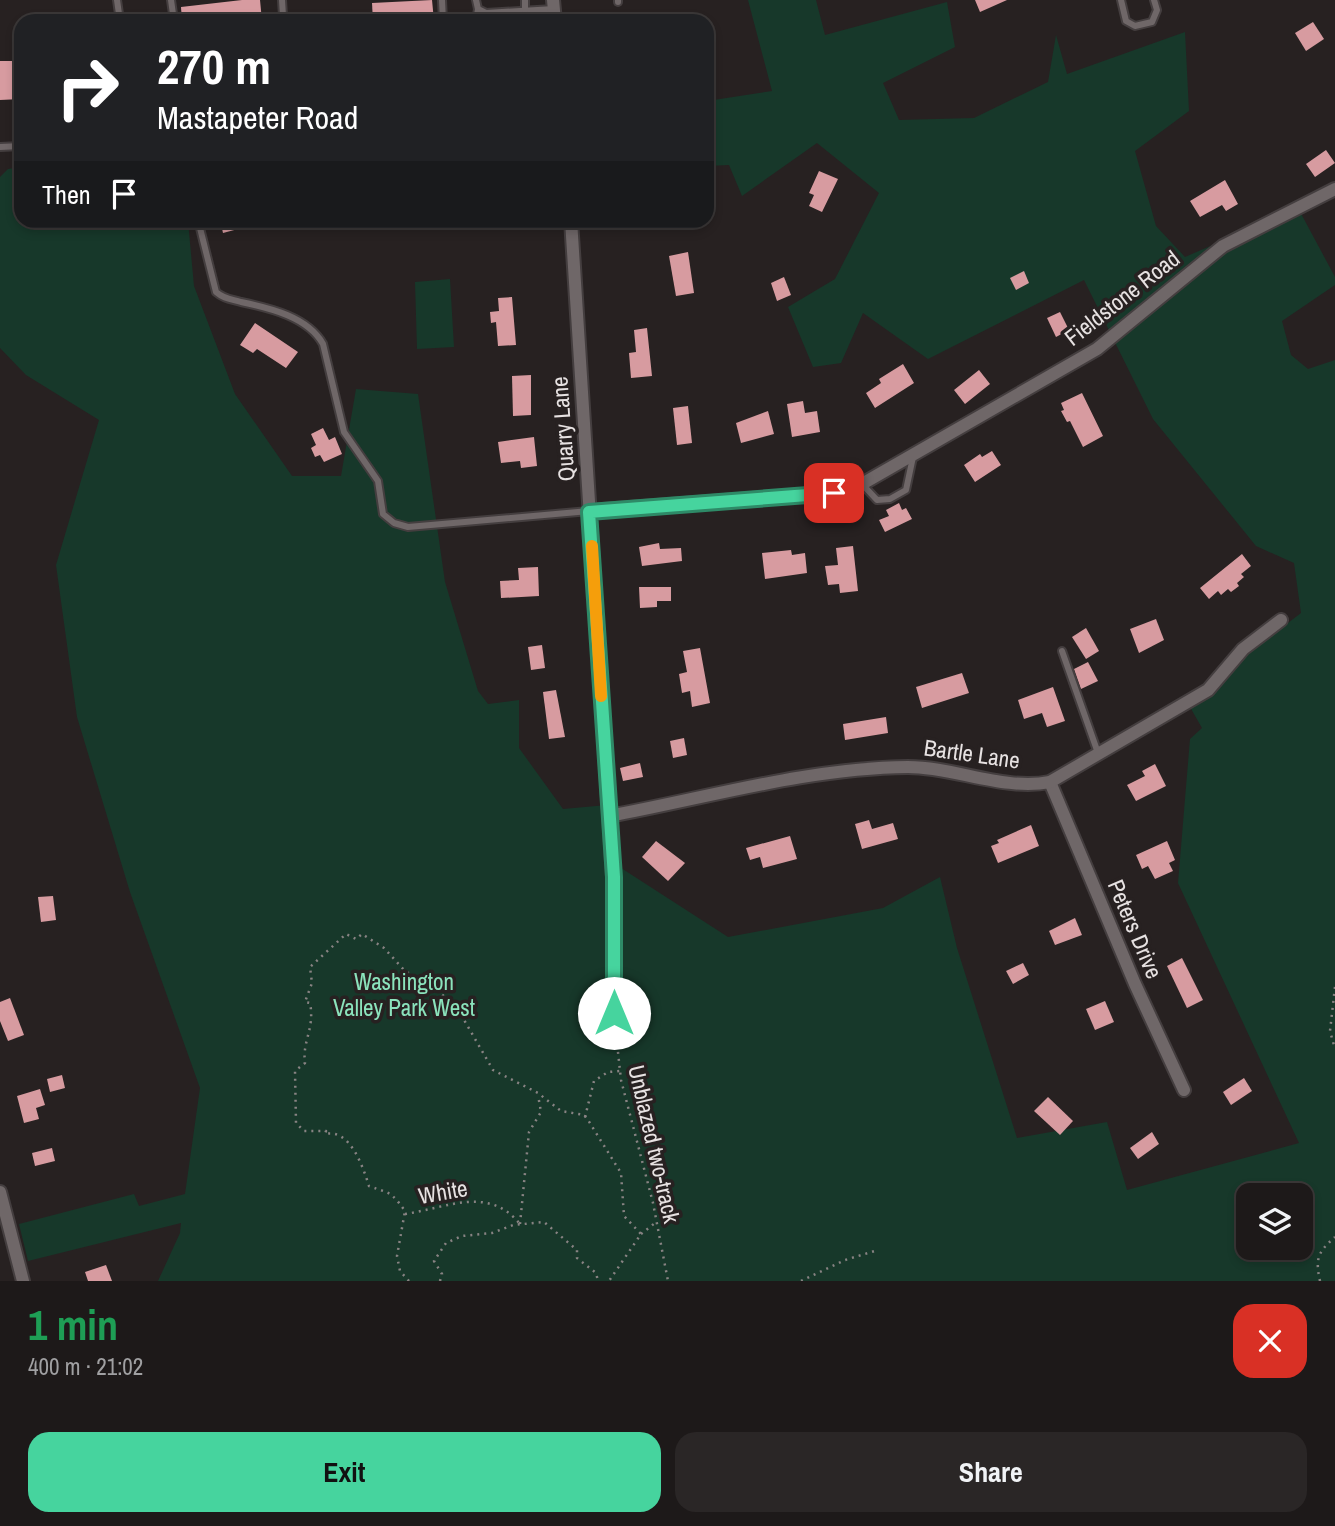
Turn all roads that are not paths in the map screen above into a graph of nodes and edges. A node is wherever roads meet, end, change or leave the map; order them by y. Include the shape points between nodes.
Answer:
1 (475, 0) edge
2 (525, 0) edge
3 (1121, 0) edge
4 (1154, 0) edge
5 (478, 9) junction
6 (554, 10) edge
7 (521, 11) junction
8 (477, 14) edge
9 (520, 14) edge
10 (1335, 189) edge
11 (200, 228) edge
12 (571, 228) edge
13 (913, 456) junction
14 (863, 484) joint
15 (834, 493) dead end
16 (589, 512) junction
17 (1281, 620) dead end
18 (1062, 651) dead end
19 (1099, 755) junction
20 (1050, 782) junction
21 (609, 816) junction
22 (614, 1013) road end
23 (1184, 1090) dead end
24 (0, 1192) edge
25 (23, 1281) edge

1 - 5 lane
2 - 7 lane
3 - 4 lane via 1126,21 1135,26 1157,17
5 - 7 lane via 486,13
5 - 8 lane
6 - 7 lane
7 - 9 lane
10 - 13 street, Fieldstone Road via 1223,246 1097,349
11 - 16 lane via 216,292 296,318 315,331 323,344 344,432 378,481 383,514 394,523 408,527
12 - 16 street, Quarry Lane
13 - 14 street, Fieldstone Road
13 - 14 lane via 906,490 890,499 877,500
15 - 16 street
16 - 21 street, Quarry Lane
17 - 19 street, Bartle Lane via 1243,649 1208,690
18 - 19 lane
19 - 20 street, Bartle Lane
20 - 21 street, Bartle Lane via 1020,783 940,768 906,767 771,783
20 - 23 street, Peters Drive
21 - 22 street, Quarry Lane
24 - 25 street

